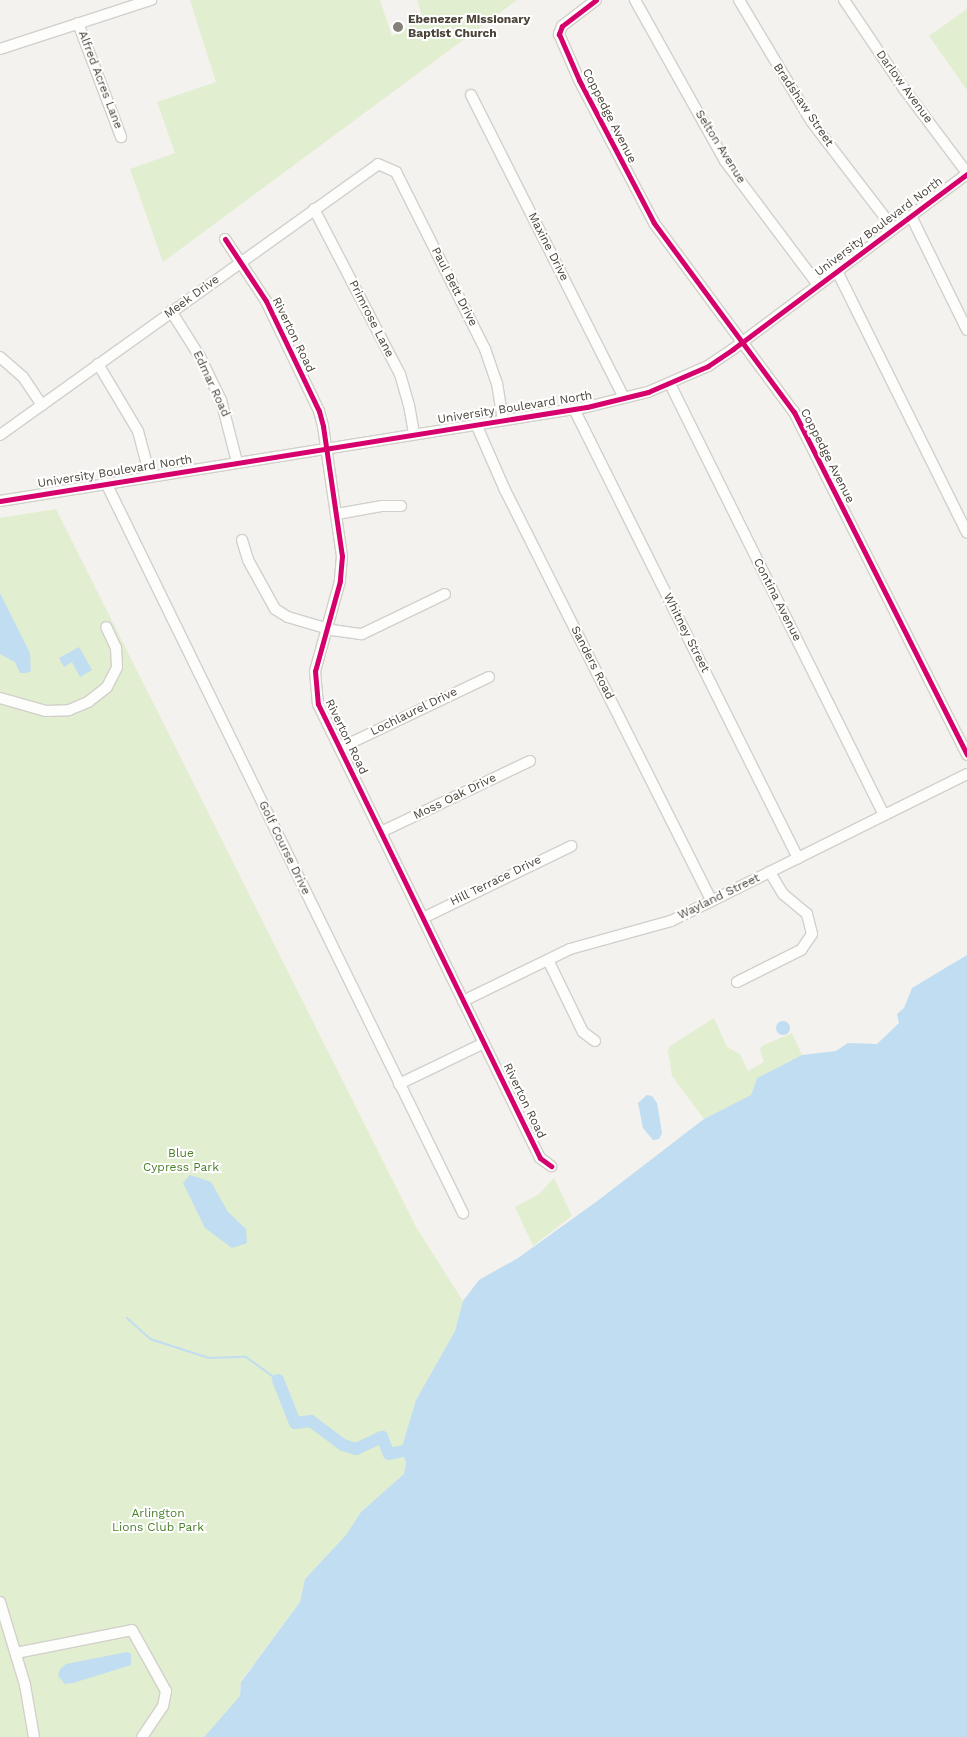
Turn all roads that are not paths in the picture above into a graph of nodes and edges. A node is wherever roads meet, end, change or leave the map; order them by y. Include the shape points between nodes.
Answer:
1 (152, 0) edge
2 (596, 0) edge
3 (635, 0) edge
4 (739, 0) edge
5 (844, 0) edge
6 (78, 23) junction
7 (0, 49) edge
8 (471, 95) dead end
9 (122, 137) dead end
10 (386, 165) joint
11 (967, 173) edge
12 (314, 209) junction
13 (911, 216) junction
14 (893, 228) junction
15 (225, 239) dead end
16 (241, 262) junction
17 (836, 271) junction
18 (818, 285) junction
19 (171, 311) junction
20 (967, 330) edge
21 (742, 342) junction
22 (0, 357) edge
23 (98, 364) junction
24 (670, 384) junction
25 (624, 398) junction
26 (42, 404) junction
27 (574, 409) junction
28 (502, 419) junction
29 (476, 424) junction
30 (414, 434) junction
31 (0, 435) edge
32 (325, 448) junction
33 (237, 462) junction
34 (150, 476) junction
35 (106, 483) junction
36 (0, 501) edge
37 (401, 506) dead end
38 (337, 514) junction
39 (967, 534) edge
40 (242, 540) dead end
41 (445, 594) dead end
42 (106, 627) dead end
43 (326, 628) junction
44 (489, 677) dead end
45 (0, 698) edge
46 (340, 748) junction
47 (967, 755) edge
48 (530, 761) dead end
49 (967, 774) edge
50 (884, 815) junction
51 (381, 832) junction
52 (571, 846) dead end
53 (798, 858) junction
54 (770, 872) junction
55 (712, 901) junction
56 (422, 918) junction
57 (548, 960) junction
58 (737, 982) dead end
59 (463, 1001) junction
60 (595, 1041) dead end
61 (484, 1043) junction
62 (399, 1084) junction
63 (551, 1166) dead end
64 (463, 1213) dead end
65 (0, 1602) edge
66 (16, 1653) junction
67 (34, 1737) edge
68 (142, 1737) edge

1 - 6 street
2 - 21 street, Coppedge Avenue via 562,26 560,38 646,210
3 - 18 street, Selton Avenue via 726,160
4 - 14 street, Bradshaw Street via 811,122
5 - 11 street, Darlow Avenue via 904,89
6 - 7 street
6 - 9 street, Alfred Acres Lane
8 - 25 street, Maxine Drive
10 - 12 street, Meek Drive via 370,168
10 - 28 street, Paul Bett Drive via 396,172 485,349 497,383
11 - 13 street, University Boulevard North
12 - 16 street, Meek Drive
12 - 30 street, Primrose Lane via 400,374 410,405
13 - 14 street, University Boulevard North
13 - 20 street
14 - 17 street, University Boulevard North
15 - 16 street, Riverton Road
16 - 19 street, Meek Drive
16 - 32 street, Riverton Road via 266,301 319,411
17 - 18 street, University Boulevard North
17 - 39 street
18 - 21 street, University Boulevard North
19 - 23 street, Meek Drive
19 - 33 street, Edmar Road via 200,357 221,400
21 - 24 street, University Boulevard North via 708,366
21 - 47 street, Coppedge Avenue via 778,389 807,436
22 - 26 street via 23,377
23 - 26 street, Meek Drive
23 - 34 street via 138,431
24 - 25 street, University Boulevard North
24 - 50 street, Contina Avenue
25 - 27 street, University Boulevard North
26 - 31 street, Meek Drive
27 - 28 street, University Boulevard North
27 - 53 street, Whitney Street
28 - 29 street, University Boulevard North
29 - 30 street, University Boulevard North
29 - 55 street, Sanders Road via 505,490
30 - 32 street, University Boulevard North
32 - 33 street, University Boulevard North
32 - 38 street, Riverton Road
33 - 34 street, University Boulevard North
34 - 35 street, University Boulevard North
35 - 36 street, University Boulevard North
35 - 62 street, Golf Course Drive
37 - 38 street
38 - 43 street, Riverton Road via 342,569
40 - 43 street via 248,560 275,609 288,617
41 - 43 street via 362,634
42 - 45 street via 116,648 117,667 107,687 88,702 69,710 46,711
43 - 46 street, Riverton Road via 318,655 315,684 321,711
44 - 46 street, Lochlaurel Drive
46 - 51 street, Riverton Road
48 - 51 street, Moss Oak Drive
49 - 50 street, Wayland Street
50 - 53 street, Wayland Street
51 - 56 street, Riverton Road
52 - 56 street, Hill Terrace Drive
53 - 54 street, Wayland Street
54 - 55 street, Wayland Street
54 - 58 street via 783,894 807,914 812,934 801,950
55 - 57 street, Wayland Street via 657,927 584,944
56 - 59 street, Riverton Road
57 - 59 street, Wayland Street
57 - 60 street via 583,1032
59 - 61 street, Riverton Road
61 - 62 street
61 - 63 street, Riverton Road via 540,1158
62 - 64 street, Golf Course Drive
65 - 66 street
66 - 67 street via 32,1712
66 - 68 street via 132,1630 166,1691 163,1706

